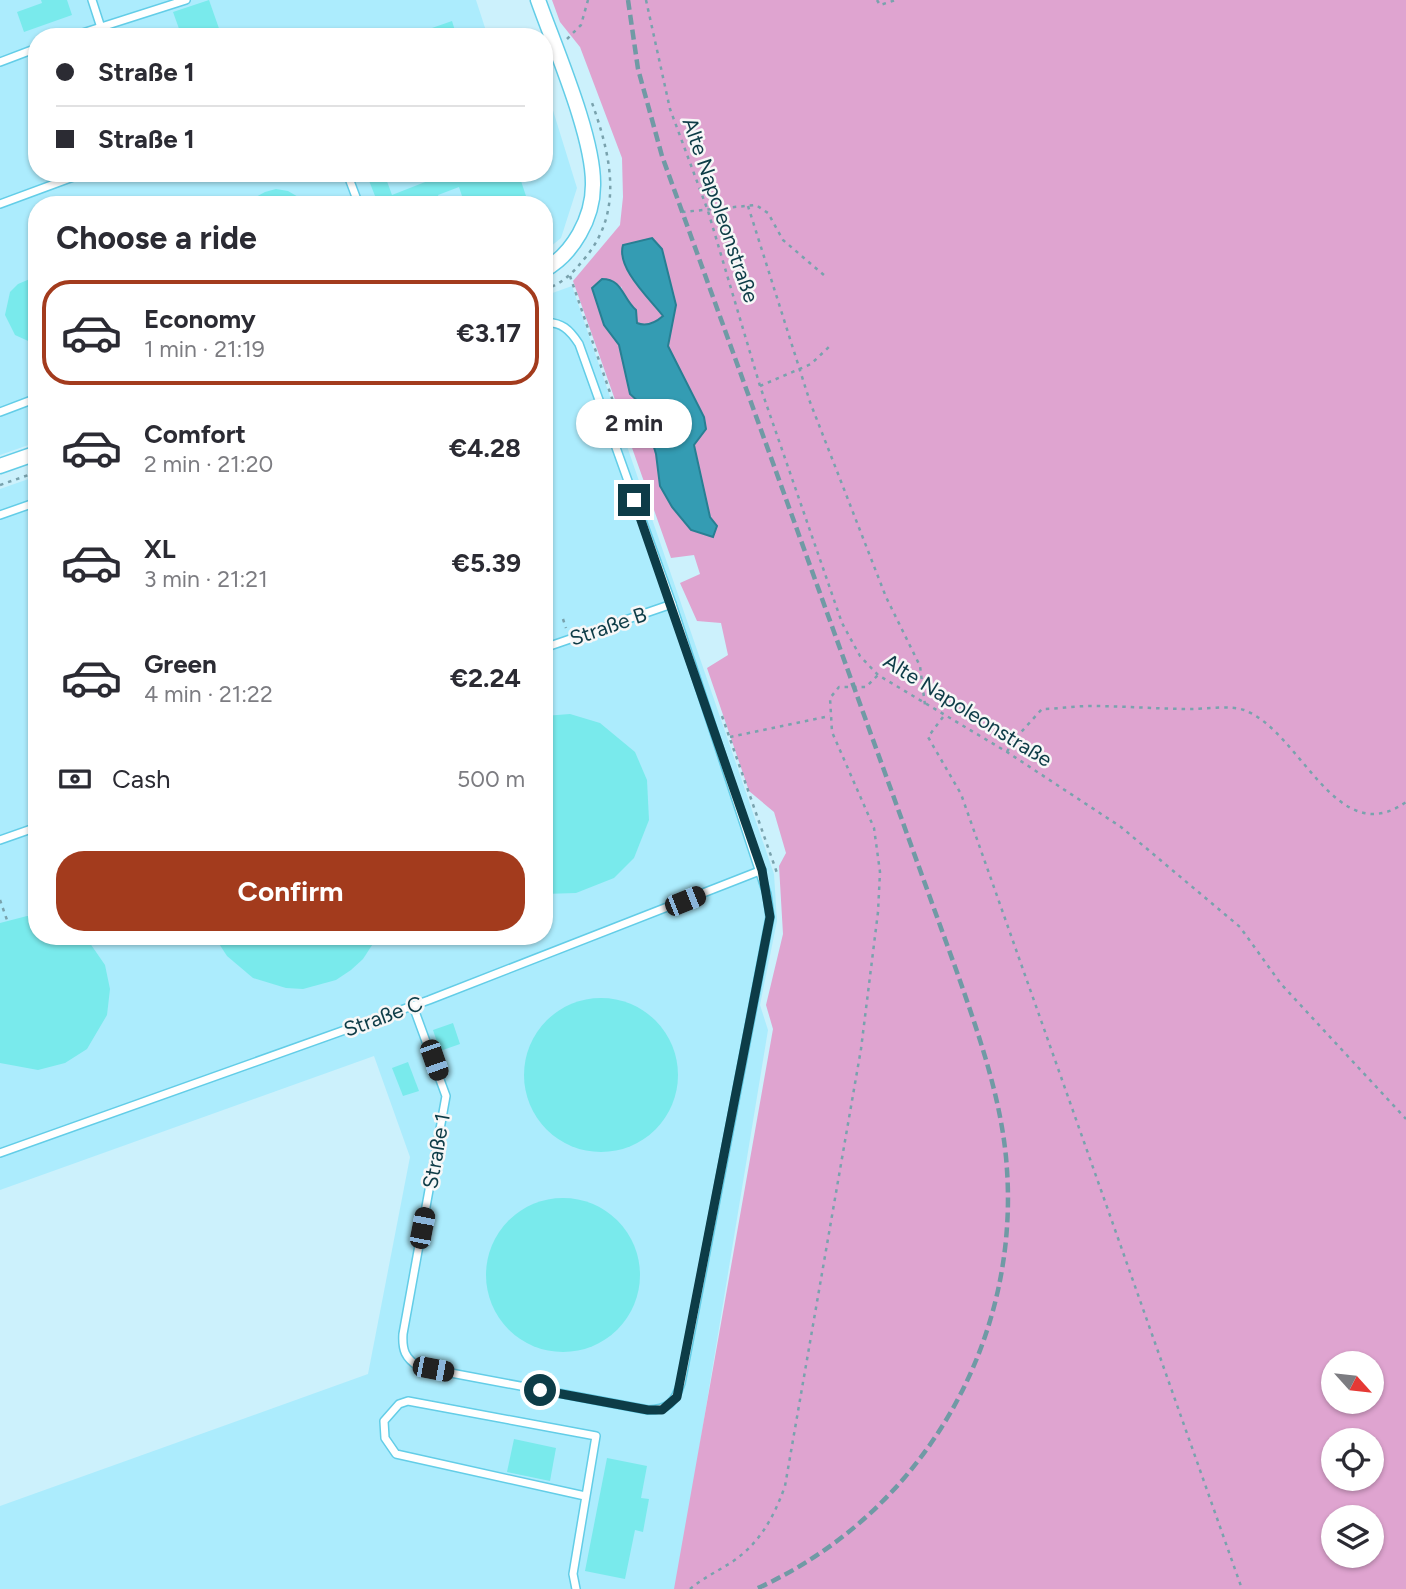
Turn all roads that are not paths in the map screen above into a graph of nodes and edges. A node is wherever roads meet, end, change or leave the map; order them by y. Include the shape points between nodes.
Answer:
1 (92, 0) edge
2 (186, 0) edge
3 (538, 0) edge
4 (101, 25) junction
5 (93, 28) edge
6 (102, 28) edge
7 (548, 28) edge
8 (553, 43) edge
9 (28, 51) edge
10 (0, 62) edge
11 (59, 182) edge
12 (0, 192) edge
13 (2, 203) edge
14 (553, 263) edge
15 (553, 321) edge
16 (28, 401) edge
17 (0, 412) edge
18 (28, 456) edge
19 (0, 466) edge
20 (28, 505) edge
21 (0, 515) edge
22 (671, 604) junction
23 (553, 645) edge
24 (28, 830) edge
25 (0, 840) edge
26 (762, 870) junction
27 (413, 1006) junction
28 (0, 1153) edge
29 (585, 1496) junction
30 (576, 1589) edge

1 - 4 lane
2 - 4 lane
3 - 7 street
4 - 5 lane
4 - 6 lane
8 - 14 street via 590,154 593,187 582,229
9 - 10 lane
11 - 13 lane
12 - 13 lane
15 - 22 lane, Straße 1 via 571,331 579,344
16 - 17 lane
18 - 19 street
20 - 21 lane
22 - 23 lane, Straße B
22 - 26 lane, Straße 1
24 - 25 lane
26 - 27 lane, Straße C
26 - 27 lane, Straße 1 via 770,917 681,1383 677,1397 662,1410 419,1367 407,1359 402,1334 446,1096
27 - 28 lane, Straße C
29 - 29 lane via 596,1436 408,1401 384,1421 385,1438 396,1454
29 - 30 lane via 573,1574

